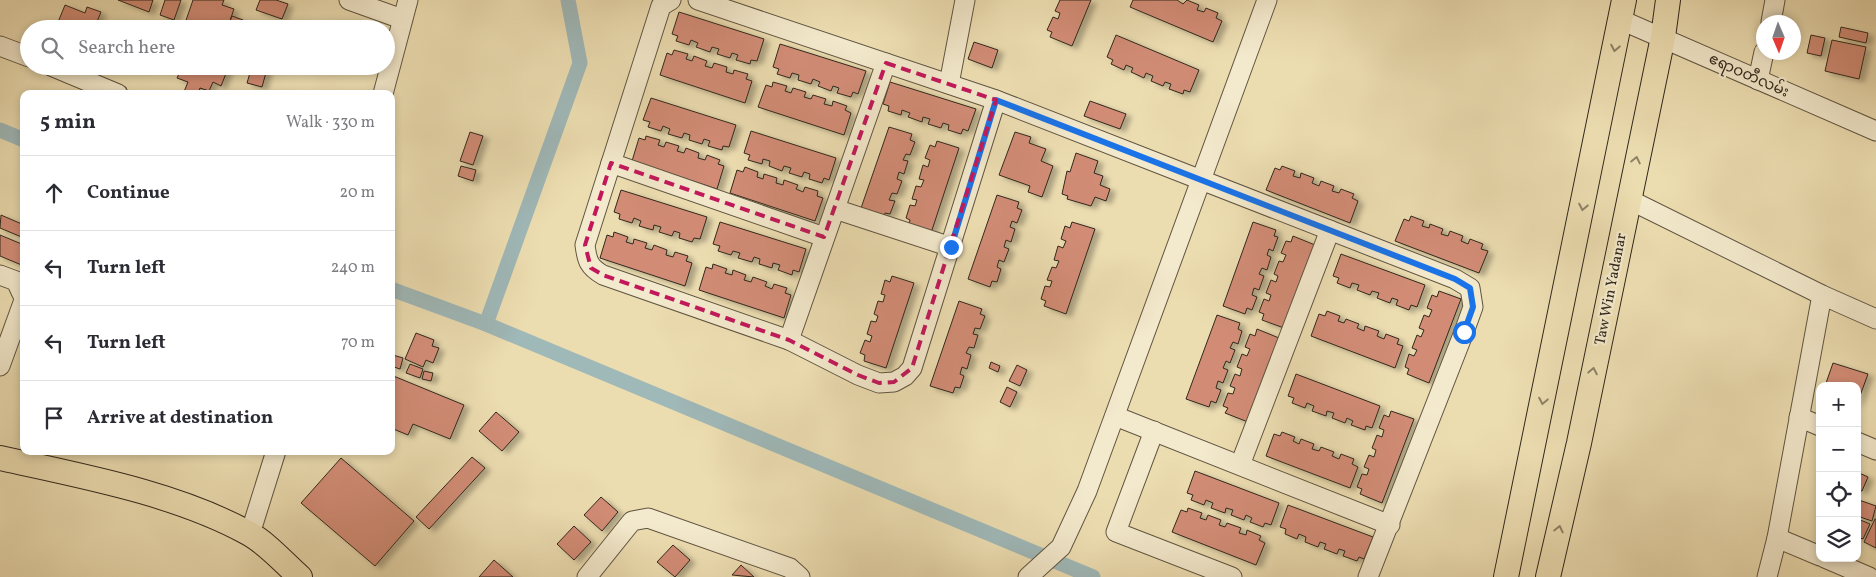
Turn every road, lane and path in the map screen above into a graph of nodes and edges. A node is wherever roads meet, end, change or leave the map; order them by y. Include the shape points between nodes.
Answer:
1 (349, 0) edge
2 (408, 0) edge
3 (671, 0) edge
4 (698, 0) edge
5 (755, 0) edge
6 (965, 0) edge
7 (1267, 0) edge
8 (1668, 0) edge
9 (1776, 0) edge
10 (1622, 10) edge
11 (1773, 15) edge
12 (402, 19) junction
13 (758, 20) junction
14 (1663, 37) junction
15 (0, 46) edge
16 (395, 47) edge
17 (20, 54) edge
18 (1762, 60) edge
19 (886, 63) junction
20 (73, 75) edge
21 (388, 75) edge
22 (1758, 80) junction
23 (949, 84) junction
24 (108, 90) edge
25 (384, 90) edge
26 (996, 100) junction
27 (1875, 125) edge
28 (611, 163) junction
29 (1202, 180) junction
30 (1628, 200) junction
31 (835, 209) junction
32 (1330, 230) junction
33 (824, 237) junction
34 (951, 247) junction
35 (0, 274) edge
36 (20, 290) edge
37 (1822, 295) junction
38 (20, 310) edge
39 (1876, 319) edge
40 (789, 340) junction
41 (0, 366) edge
42 (1115, 416) junction
43 (1799, 417) junction
44 (1816, 424) edge
45 (1154, 431) junction
46 (1861, 444) edge
47 (1876, 450) edge
48 (275, 455) edge
49 (0, 458) edge
50 (1240, 465) junction
51 (1390, 525) junction
52 (250, 534) junction
53 (1777, 538) junction
54 (1816, 554) edge
55 (1834, 562) edge
56 (300, 577) edge
57 (587, 577) edge
58 (800, 577) edge
59 (1028, 577) edge
60 (1232, 577) edge
61 (1368, 577) edge
62 (1506, 577) edge
63 (1548, 577) edge
64 (1767, 577) edge
65 (1869, 577) edge

1 - 12 street
2 - 12 street
3 - 28 street via 662,6
4 - 13 street
5 - 13 street via 753,10
6 - 23 street
7 - 29 street
8 - 14 main road, Taw Win Yadanar
9 - 11 street
10 - 14 street, ဧရာဝတီလမ်း
10 -> 62 main road
12 - 16 street
13 - 19 street
14 - 22 street, ဧရာဝတီလမ်း
30 -> 14 main road, Taw Win Yadanar
15 - 17 street
18 - 22 street
19 - 23 street
19 - 31 street
20 - 24 street
21 - 25 street
22 - 27 street, ဧရာဝတီလမ်း
23 - 26 street
26 - 29 street
26 - 34 street
28 - 33 street
28 - 40 street via 585,246 591,268
29 - 32 street
29 - 42 street
30 - 37 street
63 -> 30 main road, Taw Win Yadanar
31 - 33 street
31 - 34 street
32 - 50 street
32 - 51 street via 1455,279 1470,288 1473,307
33 - 40 street
34 - 40 street via 912,368 900,379 879,383 850,372
35 - 36 street via 16,281
37 - 39 street
37 - 43 street
38 - 41 street
42 - 45 street
42 - 59 street via 1087,491 1061,547
43 - 44 street
43 - 53 street
45 - 50 street
45 - 60 street via 1116,532
46 - 47 street
48 - 52 street
49 - 52 main road via 124,486 215,517
50 - 51 street
51 - 61 street
52 - 56 main road
53 - 54 street
53 - 64 street
55 - 65 street
57 - 58 street via 632,521 648,518 790,568

